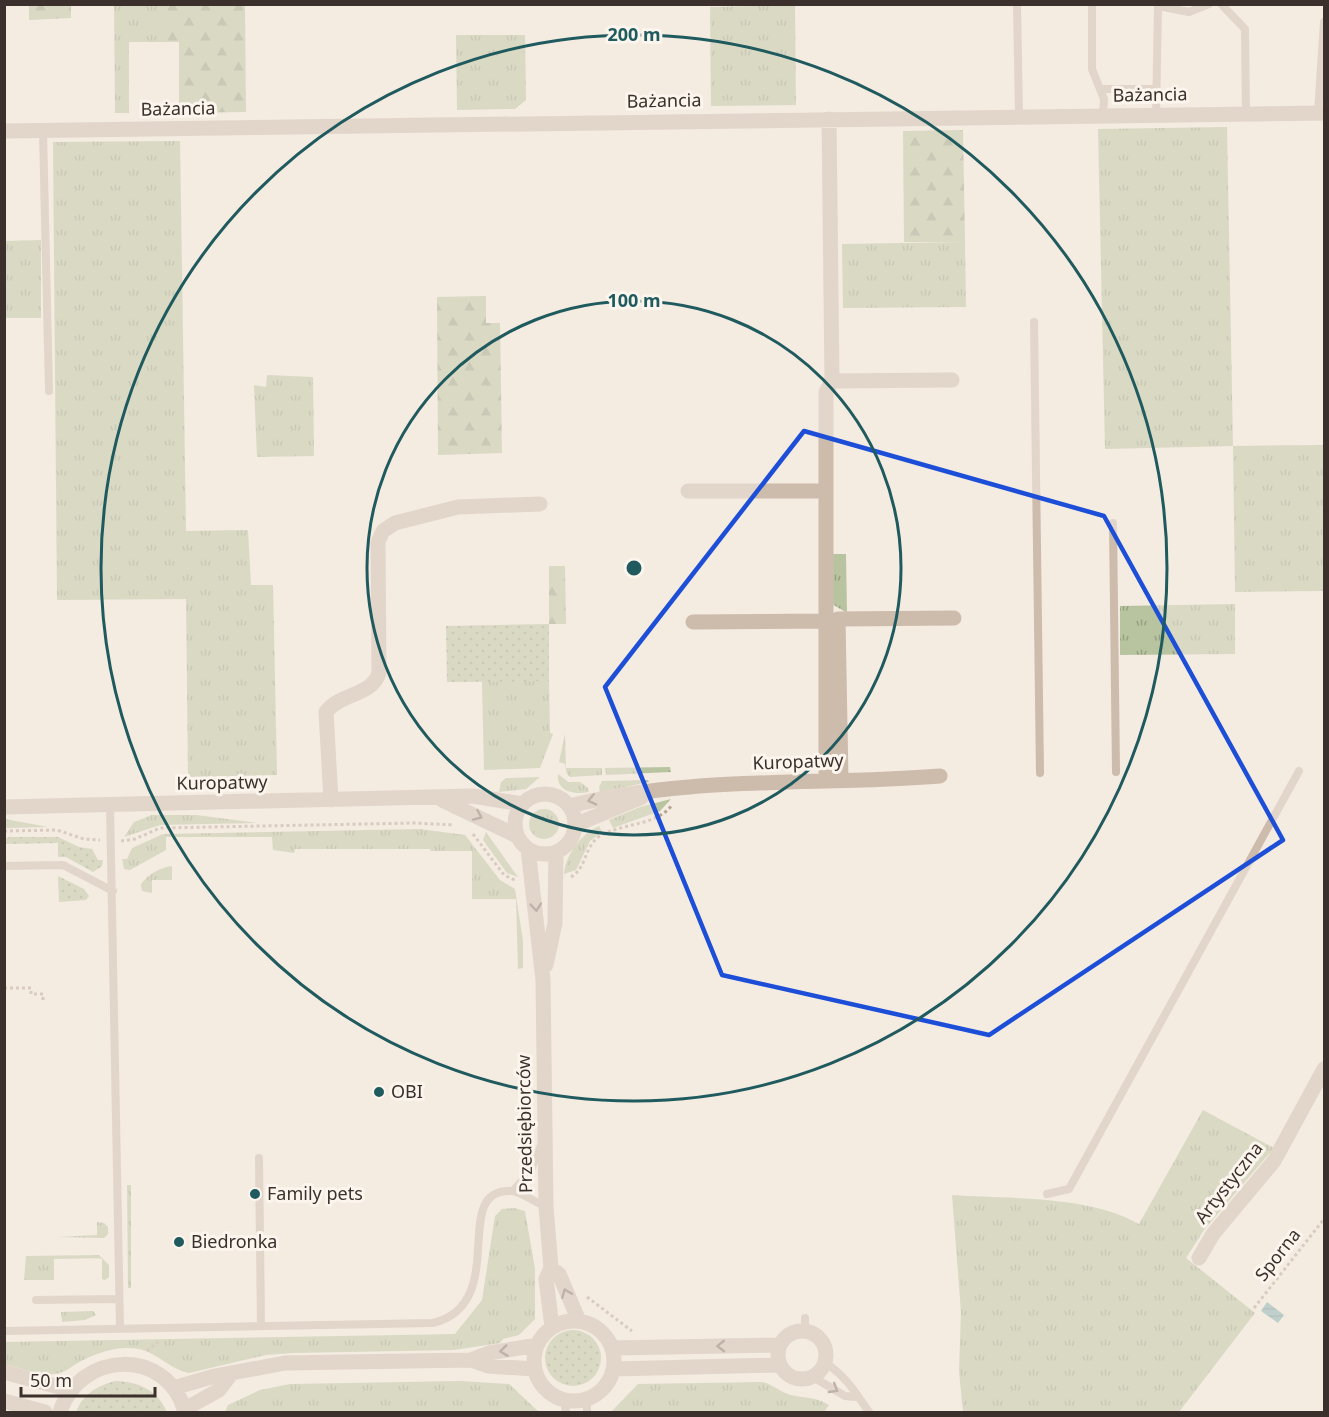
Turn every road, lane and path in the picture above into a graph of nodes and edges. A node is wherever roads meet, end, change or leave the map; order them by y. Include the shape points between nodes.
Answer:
1 (1017, 4) edge
2 (1092, 4) edge
3 (1209, 4) edge
4 (1221, 4) edge
5 (1324, 22) edge
6 (1101, 89) junction
7 (1156, 89) junction
8 (1321, 113) edge
9 (1246, 114) junction
10 (1103, 115) junction
11 (1156, 115) junction
12 (1019, 116) junction
13 (829, 119) junction
14 (4, 131) edge
15 (43, 131) junction
16 (1034, 322) dead end
17 (952, 380) dead end
18 (832, 381) junction
19 (50, 391) dead end
20 (688, 491) dead end
21 (826, 491) junction
22 (540, 504) dead end
23 (1113, 523) dead end
24 (954, 618) dead end
25 (824, 621) junction
26 (693, 622) dead end
27 (1116, 771) dead end
28 (1299, 771) dead end
29 (1040, 773) dead end
30 (940, 776) dead end
31 (833, 780) junction
32 (675, 788) junction
33 (656, 791) junction
34 (440, 799) junction
35 (331, 800) junction
36 (522, 804) junction
37 (110, 805) junction
38 (569, 806) junction
39 (4, 807) edge
40 (575, 825) junction
41 (462, 827) dead end
42 (467, 829) dead end
43 (4, 831) edge
44 (515, 835) junction
45 (99, 840) dead end
46 (122, 841) dead end
47 (528, 849) junction
48 (556, 852) junction
49 (4, 866) edge
50 (562, 878) dead end
51 (522, 881) dead end
52 (113, 891) junction
53 (543, 980) junction
54 (4, 988) edge
55 (43, 1001) dead end
56 (1324, 1069) edge
57 (544, 1137) junction
58 (259, 1158) dead end
59 (513, 1191) junction
60 (1047, 1194) dead end
61 (546, 1207) junction
62 (1324, 1219) edge
63 (1199, 1257) dead end
64 (551, 1268) junction
65 (583, 1294) dead end
66 (119, 1299) junction
67 (36, 1300) dead end
68 (1254, 1308) dead end
69 (579, 1321) junction
70 (261, 1326) junction
71 (164, 1327) junction
72 (552, 1327) junction
73 (120, 1328) junction
74 (4, 1331) edge
75 (640, 1337) dead end
76 (537, 1345) junction
77 (780, 1345) junction
78 (612, 1348) junction
79 (471, 1360) junction
80 (825, 1362) junction
81 (134, 1365) junction
82 (779, 1365) junction
83 (535, 1369) junction
84 (614, 1369) junction
85 (4, 1372) edge
86 (231, 1374) junction
87 (813, 1377) junction
88 (173, 1388) junction
89 (70, 1390) junction
90 (856, 1397) junction
91 (4, 1401) edge
92 (587, 1405) edge
93 (565, 1406) edge
94 (185, 1411) edge
95 (45, 1413) edge
96 (60, 1413) edge
97 (868, 1413) edge

1 - 12 lane
2 - 6 lane via 1092,69
3 - 7 lane via 1189,12 1158,6
4 - 9 lane via 1245,29
5 - 8 lane
6 - 7 lane
6 - 10 lane
7 - 11 lane
8 - 9 street, Bażancia
9 - 11 street, Bażancia
10 - 11 street, Bażancia
10 - 12 street, Bażancia
12 - 13 street, Bażancia
13 - 15 street, Bażancia
13 - 18 street
14 - 15 street, Bażancia
15 - 19 lane
16 - 29 lane
17 - 18 street
18 - 21 street via 826,392
20 - 21 street
21 - 25 street
22 - 35 street via 458,507 394,523 383,531 378,542 379,673 367,689 332,705 326,712
23 - 27 lane
24 - 31 street via 838,619
25 - 26 street
25 - 31 street
28 - 60 lane via 1068,1189
30 - 31 street, Kuropatwy
31 - 32 street, Kuropatwy
32 - 33 street, Kuropatwy
32 - 50 path via 673,803 667,811 600,836 591,845 579,872
33 -> 38 street, Kuropatwy
33 - 40 street, Kuropatwy
34 - 35 street, Kuropatwy
34 - 36 street, Kuropatwy via 473,796
34 -> 44 street, Kuropatwy
35 - 37 street, Kuropatwy
36 - 38 street via 545,794 562,799
36 - 44 street via 515,819
37 - 39 street, Kuropatwy
37 - 52 lane
38 - 40 street
40 - 48 street via 570,841
41 - 46 path via 415,823 160,828
42 - 51 path via 504,875
43 - 45 path via 57,830
44 - 47 street
47 - 48 street via 537,854
47 -> 53 street, Przedsiębiorców
48 - 53 street, Przedsiębiorców via 555,923
49 - 52 lane via 63,865
52 - 66 lane
53 - 57 street, Przedsiębiorców
54 - 55 path via 31,988 31,994 43,994
56 - 63 street, Artystyczna via 1274,1161 1213,1234
57 - 59 lane via 535,1162
57 - 61 street, Przedsiębiorców
58 - 70 lane
59 - 61 lane
59 - 70 lane via 487,1200 481,1216 472,1293 450,1318 434,1323
61 - 64 street, Przedsiębiorców
62 - 68 path, Sporna
69 -> 64 street via 559,1274
64 - 72 street, Przedsiębiorców via 546,1280
65 - 75 path
66 - 67 lane
66 - 73 lane
69 - 72 street
69 - 78 street via 597,1328
70 - 71 lane
71 - 73 lane
71 - 81 path via 159,1341
72 - 76 street
73 - 74 lane
76 -> 79 street
76 - 83 street
77 -> 78 street
77 - 80 street via 805,1324 824,1343
77 - 82 street
78 - 84 street
79 - 83 street via 488,1366
79 - 86 street via 285,1364
80 - 87 street
80 - 90 lane via 851,1383
81 - 88 street via 160,1376
81 - 89 street via 120,1364 93,1371
82 - 84 street
82 - 87 street via 796,1379
83 - 93 street via 543,1387
84 - 92 street
85 - 89 street
86 - 88 street
86 - 94 street via 219,1390
87 -> 90 lane via 845,1396
88 - 94 street
89 - 96 street
90 - 97 lane
91 - 95 street
92 - 93 street

